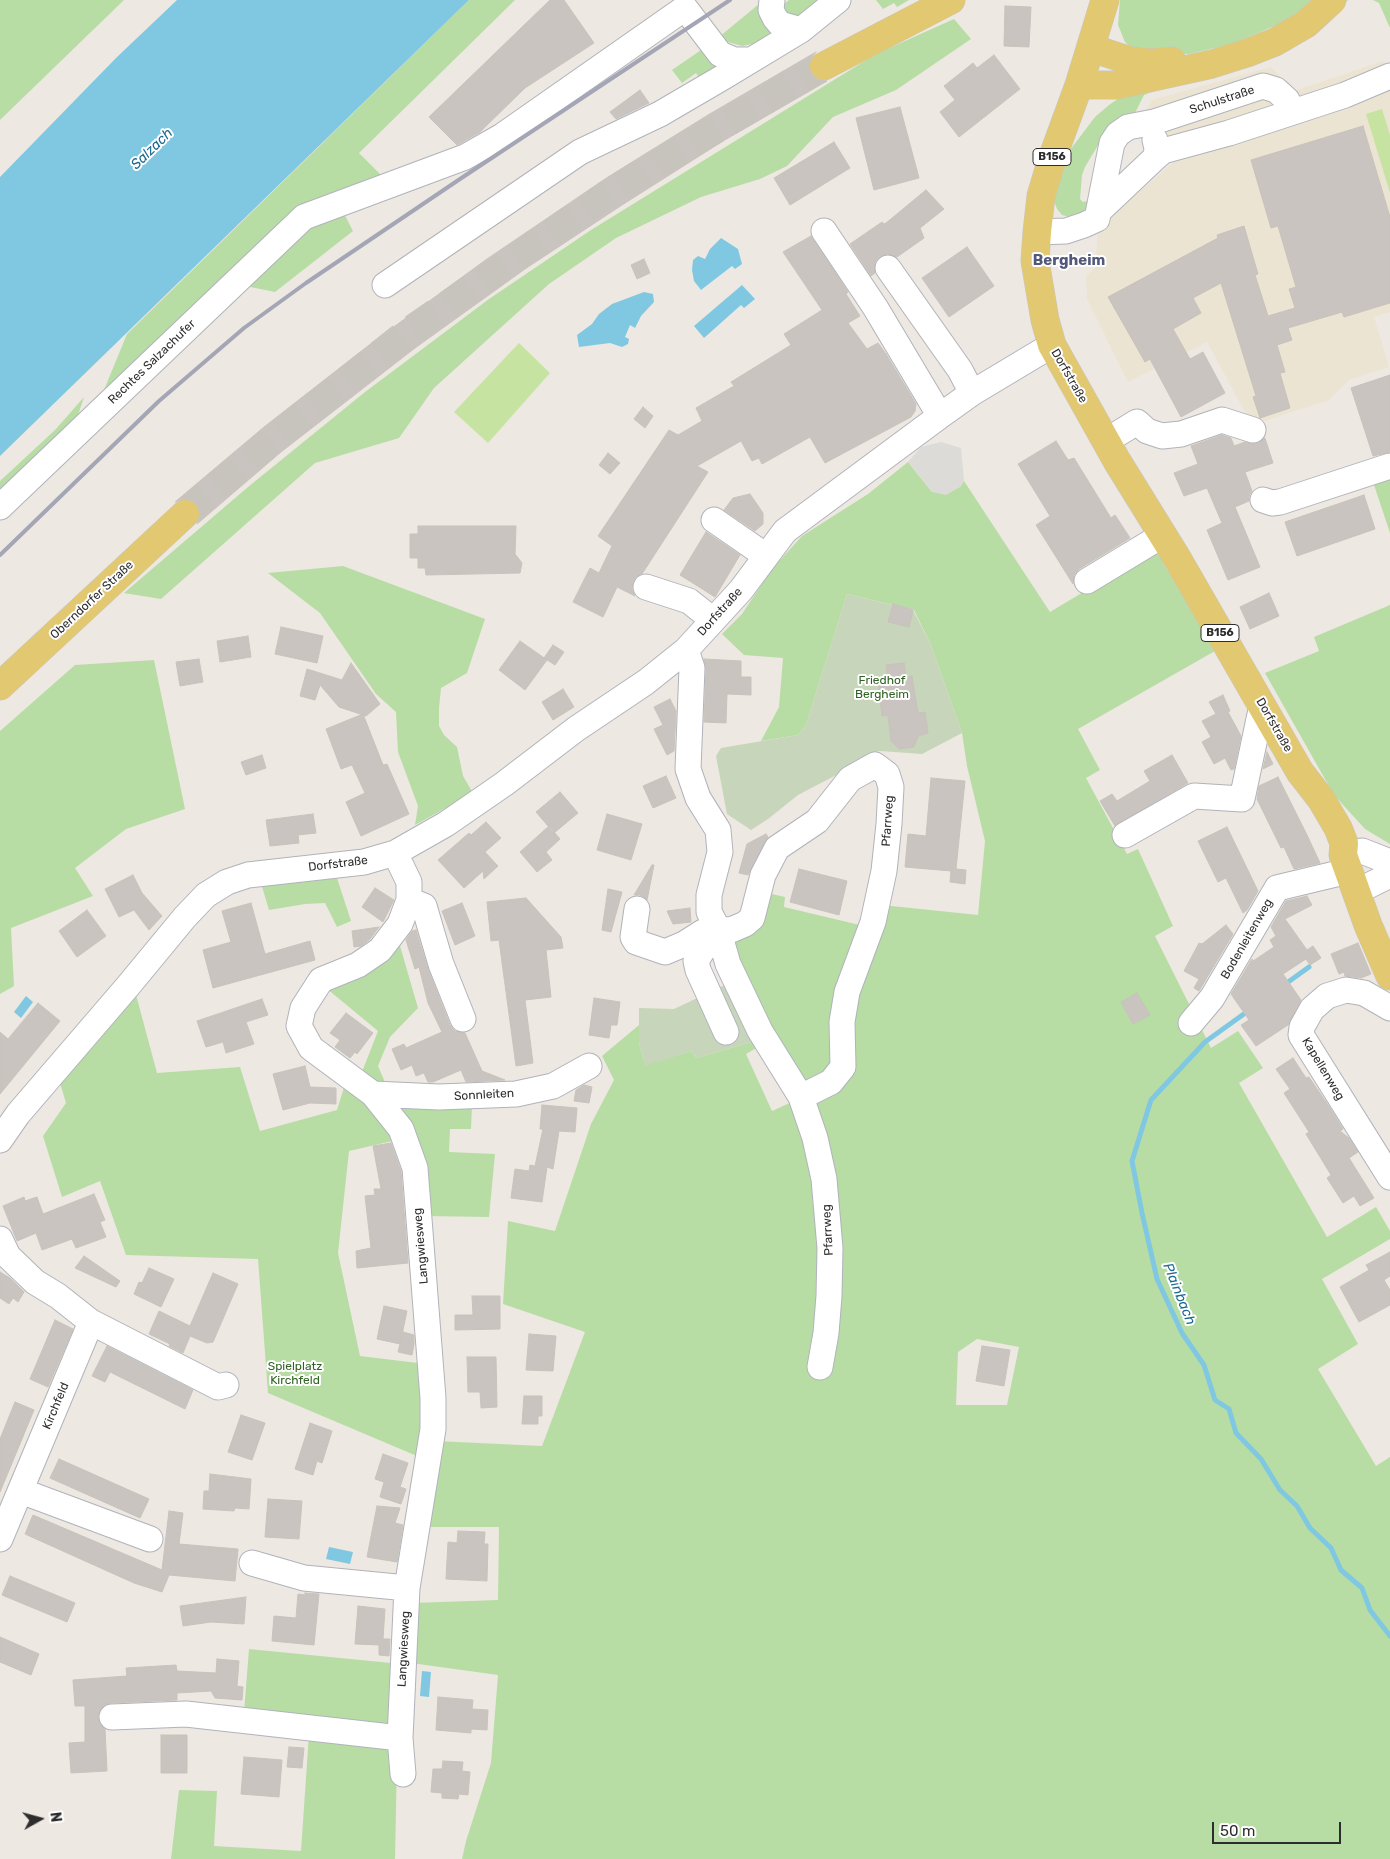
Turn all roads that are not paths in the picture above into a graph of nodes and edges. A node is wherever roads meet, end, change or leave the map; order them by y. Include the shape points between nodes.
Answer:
1 (772, 0) edge
2 (838, 0) edge
3 (951, 0) edge
4 (1105, 0) edge
5 (1321, 0) edge
6 (1332, 0) edge
7 (801, 30) junction
8 (1091, 48) junction
9 (750, 60) junction
10 (824, 66) tunnel mouth
11 (1390, 76) edge
12 (1079, 85) junction
13 (1293, 112) junction
14 (1141, 124) junction
15 (1156, 157) junction
16 (1100, 210) junction
17 (824, 232) dead end
18 (1036, 232) junction
19 (888, 268) dead end
20 (385, 285) dead end
21 (1052, 344) junction
22 (972, 393) junction
23 (940, 416) junction
24 (1252, 430) dead end
25 (1106, 441) junction
26 (1390, 466) edge
27 (1263, 500) dead end
28 (0, 507) edge
29 (185, 514) tunnel mouth
30 (714, 520) dead end
31 (1163, 535) junction
32 (766, 556) junction
33 (1087, 580) dead end
34 (646, 587) dead end
35 (713, 620) junction
36 (686, 650) junction
37 (2, 683) edge
38 (1262, 706) junction
39 (1125, 836) dead end
40 (395, 853) junction
41 (1390, 862) edge
42 (1349, 873) junction
43 (1390, 875) edge
44 (409, 900) junction
45 (637, 909) dead end
46 (719, 935) junction
47 (1390, 976) edge
48 (1390, 1008) edge
49 (463, 1019) dead end
50 (1191, 1024) dead end
51 (726, 1032) dead end
52 (589, 1066) dead end
53 (373, 1094) junction
54 (801, 1097) junction
55 (0, 1140) edge
56 (1390, 1177) edge
57 (0, 1239) edge
58 (91, 1322) junction
59 (820, 1367) dead end
60 (226, 1386) dead end
61 (21, 1491) junction
62 (150, 1539) dead end
63 (0, 1540) edge
64 (252, 1563) dead end
65 (407, 1588) junction
66 (112, 1717) dead end
67 (400, 1738) junction
68 (403, 1774) dead end

1 - 7 street via 774,18 780,24
2 - 7 street
3 - 10 main road
4 - 8 main road, B156
5 - 8 main road via 1274,33 1242,46 1174,61 1131,61
6 - 12 main road via 1306,24 1247,53 1117,85
7 - 9 street
8 - 12 main road, B156
9 - 20 street via 660,114 580,152
9 - 28 street, Rechtes Salzachufer via 734,60 720,54 685,8 502,136 465,157 304,217
11 - 13 street
12 - 18 main road, B156 via 1041,196
13 - 14 street, Schulstraße via 1276,90 1263,86
13 - 15 street via 1163,151
14 - 15 street via 1154,137
14 - 16 street, Schulstraße via 1128,127 1112,144
15 - 16 street
16 - 18 street via 1097,220 1084,225 1066,231
17 - 23 street via 875,307
18 - 21 main road, B156 via 1036,261
19 - 22 street via 960,370
21 - 22 street, Dorfstraße
21 - 25 main road, Dorfstraße / B156
22 - 23 street, Dorfstraße
23 - 32 street, Dorfstraße via 785,531
24 - 25 street via 1222,420 1181,434 1162,436 1147,431 1137,422
25 - 31 main road, Dorfstraße / B156
26 - 27 street via 1280,502
29 - 37 main road, Oberndorfer Straße
30 - 32 street
31 - 33 street
31 - 38 main road, Dorfstraße / B156
32 - 35 street, Dorfstraße
34 - 35 street via 689,601
35 - 36 street, Dorfstraße
36 - 40 street, Dorfstraße via 504,784 446,824
36 - 46 street, Pfarrweg via 692,668 688,769 698,798 718,830 720,852 709,896 709,912
38 - 39 street via 1242,799 1194,796
38 - 42 main road, Dorfstraße / B156 via 1300,772 1310,805 1331,851
40 - 44 street, Langwiesweg via 409,882
40 - 55 street, Dorfstraße via 364,862 248,875 226,882 206,895 18,1114
41 - 42 street via 1362,851
42 - 43 street
42 - 47 main road, Dorfstraße / B156
42 - 50 street, Bodenleitenweg via 1277,888 1212,998
44 - 49 street via 424,906 441,964
44 - 53 street, Langwiesweg via 400,924 380,950 358,965 321,980 303,1008 299,1026 311,1048
45 - 46 street via 633,937 636,942 665,952 703,932
46 - 51 street via 704,948 696,961
46 - 54 street, Pfarrweg via 728,964 760,1031
46 - 54 street, Pfarrweg via 752,918 762,876 777,848 817,821 850,779 875,764 887,774 891,787 884,872 875,915 847,992 842,1022 843,1067 831,1082
48 - 56 street, Kapellenweg via 1364,992 1346,990 1327,996 1312,1009 1302,1027 1302,1035
52 - 53 street, Sonnleiten via 553,1086 516,1094 439,1097
53 - 65 street, Langwiesweg via 401,1129 415,1168 433,1398 433,1430
54 - 59 street, Pfarrweg via 824,1179 830,1248 826,1333
57 - 58 street via 8,1256 35,1282
58 - 60 street via 218,1387
58 - 61 street, Kirchfeld
61 - 62 street
61 - 63 street, Kirchfeld
64 - 65 street via 304,1578
65 - 67 street, Langwiesweg
66 - 67 street via 186,1714
67 - 68 street, Langwiesweg

